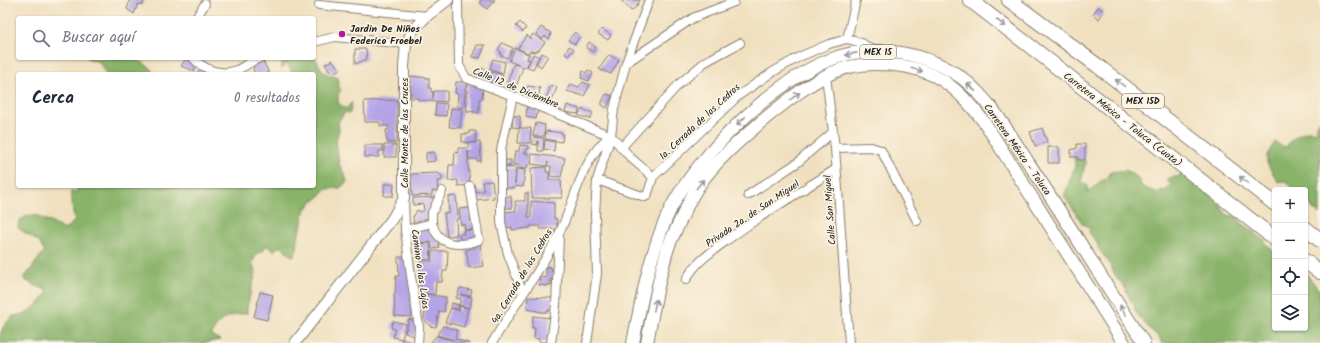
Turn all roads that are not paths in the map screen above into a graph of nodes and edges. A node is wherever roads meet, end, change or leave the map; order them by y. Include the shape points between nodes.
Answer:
1 (448, 0) edge
2 (458, 0) edge
3 (649, 0) edge
4 (856, 0) edge
5 (970, 0) edge
6 (1009, 0) edge
7 (734, 2) dead end
8 (205, 4) dead end
9 (319, 5) dead end
10 (197, 16) edge
11 (426, 16) junction
12 (847, 39) junction
13 (316, 42) edge
14 (740, 43) dead end
15 (406, 44) junction
16 (874, 52) junction
17 (195, 60) edge
18 (256, 60) edge
19 (626, 63) junction
20 (217, 72) edge
21 (217, 72) edge
22 (826, 76) junction
23 (513, 96) junction
24 (833, 132) junction
25 (611, 136) junction
26 (621, 148) junction
27 (835, 148) junction
28 (836, 170) junction
29 (653, 177) junction
30 (597, 180) junction
31 (470, 186) dead end
32 (442, 191) dead end
33 (748, 195) dead end
34 (404, 198) junction
35 (1272, 202) edge
36 (917, 221) dead end
37 (432, 224) junction
38 (405, 230) junction
39 (1308, 230) edge
40 (559, 234) junction
41 (1272, 237) edge
42 (1320, 240) edge
43 (1308, 263) edge
44 (1320, 272) edge
45 (686, 280) dead end
46 (523, 293) junction
47 (295, 343) edge
48 (418, 343) edge
49 (492, 343) edge
50 (550, 343) edge
51 (587, 343) edge
52 (633, 343) edge
53 (647, 343) edge
54 (849, 343) edge
55 (1124, 343) edge
56 (1144, 343) edge

1 - 11 street, Calle Monte de las Cruces
2 - 23 street, Calle 12 de Diciembre via 459,65 462,72 466,78
3 - 19 street
4 - 12 street
5 -> 41 highway, Carretera México - Toluca (Cuota) / MEX 15D
35 -> 6 highway, MEX 15D
7 - 19 street via 693,18
8 - 10 street
9 - 11 street
11 - 15 street, Calle Monte de las Cruces
12 - 16 street via 862,43
12 - 29 street, 1a. Cerrada de los Cedros via 800,56 738,96
13 - 15 street via 334,37
14 - 26 street via 705,62 679,84
15 - 34 street, Calle Monte de las Cruces
16 -> 52 main road, Carretera México - Toluca / MEX 15 via 854,53 831,59 790,81 744,118 703,162 677,197 660,233 650,264
56 -> 16 main road, Carretera México - Toluca / MEX 15 via 1053,199 987,103 963,79 938,65 919,57
17 - 21 street via 201,66
18 - 20 street via 236,70
19 - 25 street via 614,108
22 - 24 street, Calle San Miguel
53 -> 22 main road, Carretera México - Toluca / MEX 15 via 667,252 697,188 729,151 754,128 797,94
22 -> 55 main road, Carretera México - Toluca / MEX 15 via 854,66 888,65 930,74 953,88 985,123
23 - 25 street, Calle 12 de Diciembre
23 - 46 street via 501,150 501,222 508,254
24 - 27 street, Calle San Miguel
24 - 33 street via 796,163
25 - 26 street
25 - 30 street
25 - 40 street, 4a. Cerrada de los Cedros via 589,162
26 - 29 street
27 - 28 street, Calle San Miguel
27 - 36 street via 870,147 881,150
28 - 45 street, Privada 2a. de San Miguel via 720,245 689,273
28 - 54 street, Calle San Miguel
29 - 30 street, 1a. Cerrada de los Cedros via 645,197
30 - 51 street via 597,274
31 - 37 street via 479,240 455,244 445,242 436,235
32 - 37 street via 432,213
34 - 38 street, Camino a las Lajas
34 - 47 street, Calle Monte de las Cruces via 392,219
37 - 38 street
38 - 48 street, Camino a las Lajas via 414,302 420,327
39 - 42 highway
40 - 46 street, 4a. Cerrada de los Cedros
40 - 50 street via 556,305
43 - 44 highway
46 - 49 street, 4a. Cerrada de los Cedros

